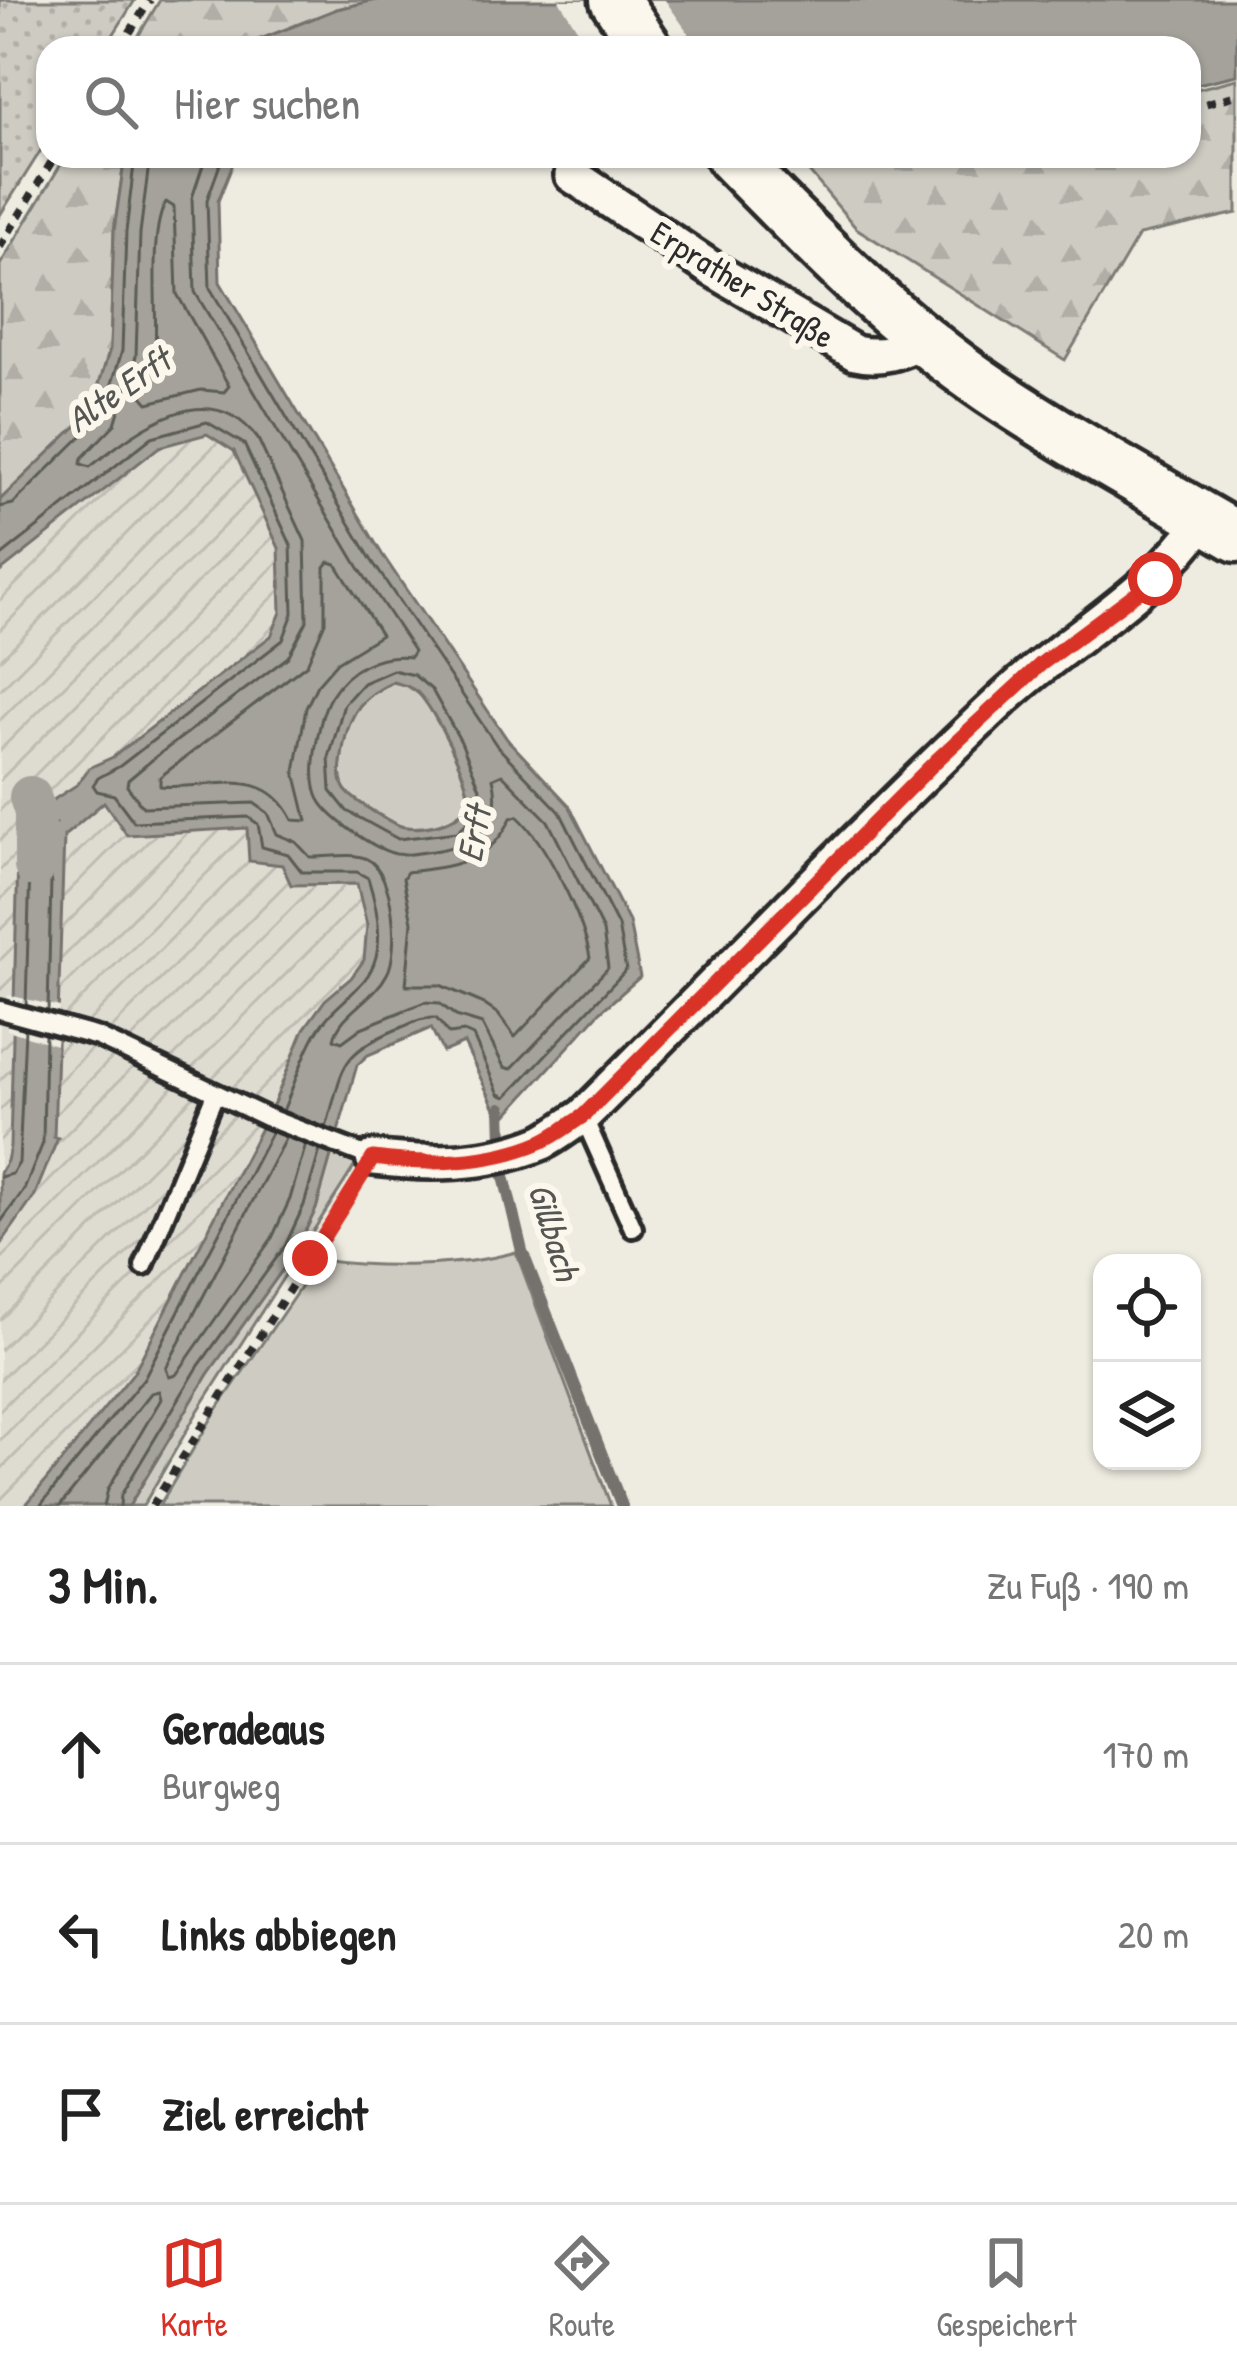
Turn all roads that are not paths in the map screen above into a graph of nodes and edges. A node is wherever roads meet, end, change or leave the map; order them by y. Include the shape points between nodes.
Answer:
1 (615, 0) edge
2 (639, 36) edge
3 (742, 168) edge
4 (572, 175) dead end
5 (924, 340) junction
6 (1221, 528) edge
7 (0, 1010) edge
8 (215, 1094) junction
9 (583, 1116) junction
10 (373, 1158) joint
11 (633, 1228) dead end
12 (144, 1266) dead end

1 - 2 main road
3 - 5 main road, Erprather Straße
4 - 5 street, Erprather Straße via 855,353 892,355
5 - 6 main road, Erprather Straße via 990,389
6 - 9 street via 1041,664
7 - 8 lane via 98,1037
8 - 10 lane
8 - 12 lane
9 - 10 street via 543,1142 479,1158
9 - 11 lane

